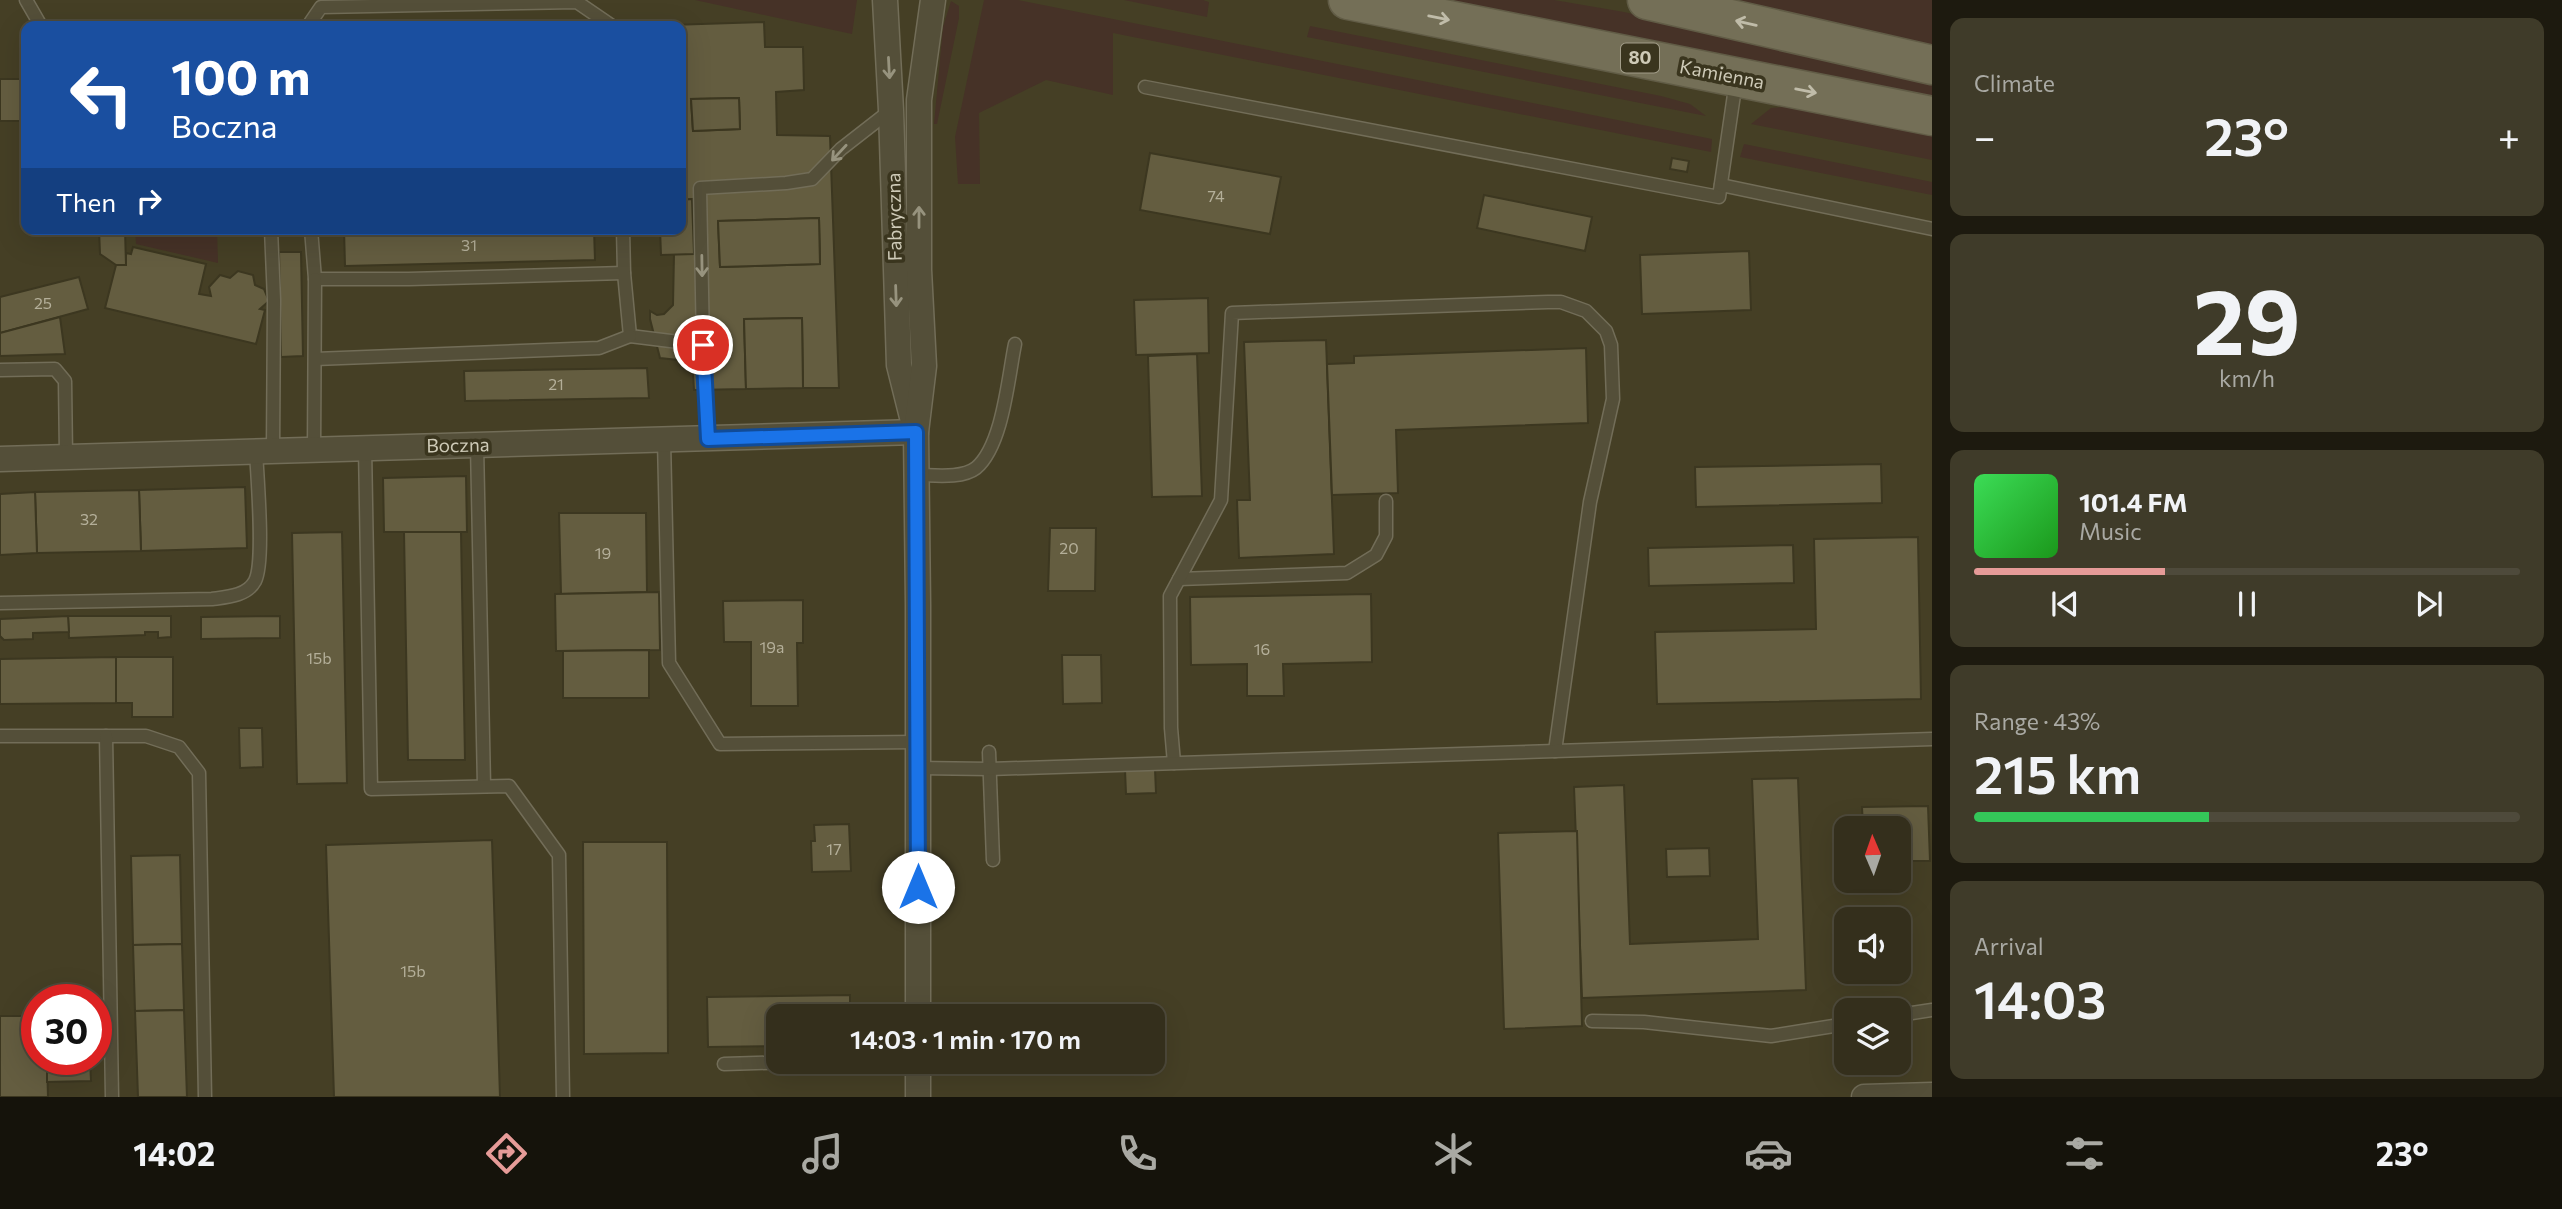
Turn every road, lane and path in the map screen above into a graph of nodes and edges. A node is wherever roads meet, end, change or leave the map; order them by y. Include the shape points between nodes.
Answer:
1 (26, 0) edge
2 (885, 0) edge
3 (933, 0) edge
4 (1348, 0) edge
5 (1647, 0) edge
6 (38, 21) edge
7 (312, 21) edge
8 (605, 21) edge
9 (1932, 65) edge
10 (1737, 77) junction
11 (1145, 88) dead end
12 (891, 110) junction
13 (1932, 116) edge
14 (1721, 185) junction
15 (1932, 229) edge
16 (271, 235) edge
17 (311, 235) edge
18 (623, 235) edge
19 (624, 273) junction
20 (315, 279) junction
21 (630, 336) junction
22 (1015, 344) dead end
23 (703, 345) junction
24 (315, 359) junction
25 (0, 370) edge
26 (916, 432) junction
27 (708, 439) junction
28 (664, 440) junction
29 (477, 445) junction
30 (365, 447) junction
31 (314, 449) junction
32 (265, 450) junction
33 (66, 456) junction
34 (0, 458) edge
35 (916, 475) junction
36 (1387, 501) dead end
37 (1179, 579) junction
38 (0, 603) edge
39 (0, 736) edge
40 (106, 736) junction
41 (1932, 738) edge
42 (918, 742) junction
43 (1555, 751) junction
44 (989, 752) dead end
45 (1174, 763) junction
46 (918, 768) junction
47 (990, 769) junction
48 (484, 786) junction
49 (993, 860) dead end
50 (918, 1004) edge
51 (1932, 1010) edge
52 (1911, 1013) edge
53 (1592, 1020) dead end
54 (1834, 1026) edge
55 (766, 1063) edge
56 (724, 1064) dead end
57 (918, 1074) edge
58 (1932, 1095) edge
59 (112, 1097) edge
60 (205, 1097) edge
61 (563, 1097) edge
62 (919, 1097) edge
63 (1864, 1097) edge

1 - 6 lane
2 -> 12 street, Fabryczna
26 -> 3 street, Fabryczna via 924,366 919,100
4 -> 10 main road, Kamienna / 80
9 -> 5 main road
7 - 8 lane via 321,7 577,2
10 -> 13 main road, Kamienna / 80
10 - 14 lane
11 - 14 lane via 1719,197
12 -> 23 lane via 841,149 812,179 700,188
12 -> 26 street, Fabryczna via 899,365
14 - 15 lane
16 - 32 lane via 274,300
17 - 20 lane
18 - 19 lane
19 - 20 lane
19 - 21 lane
20 - 24 lane
21 - 23 lane
21 - 24 lane via 599,348
22 - 35 lane via 993,446 975,468
23 - 27 lane
24 - 31 lane
25 - 33 lane via 55,369 61,374 65,381
26 - 27 street, Boczna
26 - 35 street, Fabryczna
27 - 28 street, Boczna
28 - 29 street, Boczna
28 - 42 lane via 669,663 720,744
29 - 30 street, Boczna
29 - 48 lane
30 - 31 street, Boczna
30 - 48 lane via 371,789
31 - 32 street, Boczna
32 - 33 street, Boczna
32 - 38 lane via 260,562 255,582 240,595
33 - 34 street, Boczna
35 - 42 street, Fabryczna
36 - 37 lane via 1387,536 1376,555 1347,573
37 - 43 lane via 1221,500 1231,313 1548,302 1586,311 1606,331 1611,345 1613,399 1590,502
37 - 45 lane via 1170,596
39 - 40 lane
40 - 59 lane
40 - 60 lane via 146,736 179,747 199,773
41 - 43 lane
42 - 46 street, Fabryczna
43 - 45 lane
44 - 47 lane
45 - 47 lane
46 - 47 lane
46 - 50 street, Fabryczna
47 - 49 lane
48 - 61 lane via 509,786 559,855
51 - 52 lane
53 - 54 lane via 1771,1036
55 - 56 lane
57 - 62 street
58 - 63 street

